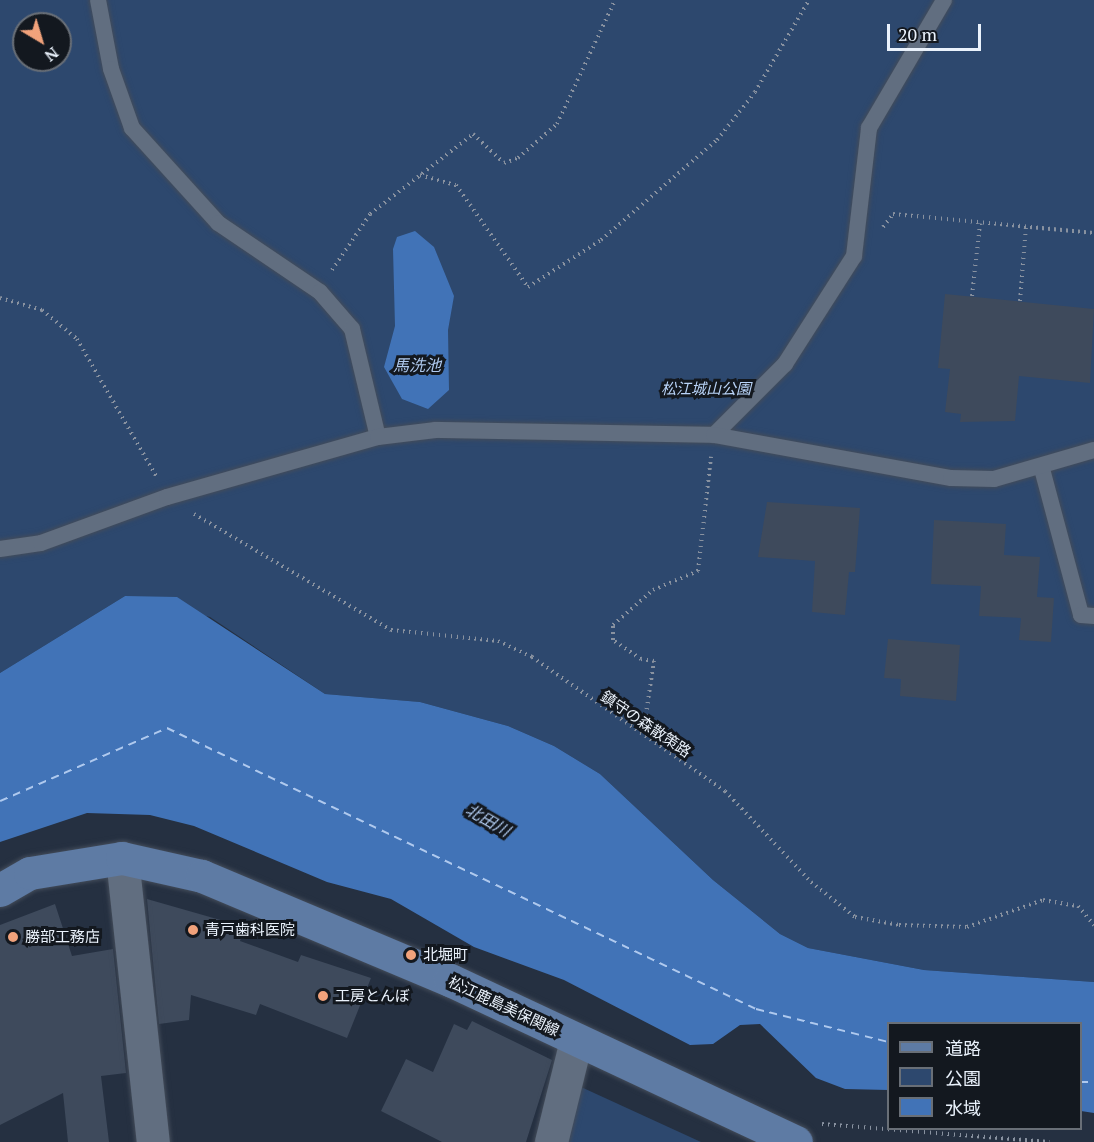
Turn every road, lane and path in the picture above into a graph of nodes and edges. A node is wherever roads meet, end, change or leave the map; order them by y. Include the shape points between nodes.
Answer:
1 (98, 0) edge
2 (615, 0) edge
3 (809, 0) edge
4 (944, 0) edge
5 (420, 175) junction
6 (980, 223) junction
7 (1026, 227) junction
8 (1094, 233) edge
9 (854, 256) junction
10 (320, 292) junction
11 (972, 296) dead end
12 (0, 298) edge
13 (1020, 302) dead end
14 (714, 435) junction
15 (378, 437) junction
16 (1094, 450) edge
17 (1042, 469) junction
18 (167, 497) junction
19 (0, 549) edge
20 (1094, 616) edge
21 (643, 734) junction
22 (122, 858) junction
23 (0, 890) edge
24 (1094, 925) edge
25 (576, 1040) junction
26 (153, 1142) edge
27 (551, 1142) edge
28 (790, 1142) edge
29 (796, 1142) edge

1 - 10 lane via 122,105 146,148 218,223
2 - 5 path via 549,131 518,158 504,163 472,134
3 - 5 path via 755,92 717,140 601,240 528,287 456,185
4 - 9 lane via 869,129
5 - 10 path via 370,214 344,246
6 - 7 path
6 - 9 path via 893,214
6 - 11 path
7 - 8 path
7 - 13 path
9 - 14 lane via 785,364
10 - 15 lane via 352,329
12 - 18 path via 42,310 77,339 106,381
14 - 15 lane via 436,430
14 - 17 lane via 951,478 994,479
14 - 21 path via 698,571 653,590 613,625 613,640 641,659 654,661
15 - 18 lane
16 - 17 lane
17 - 20 lane via 1081,615
18 - 19 lane via 41,543
18 - 21 path, 鎮守の森散策路 via 323,594 391,630 498,641 532,657
21 - 24 path, 鎮守の森散策路 via 725,791 811,882 855,916 899,925 967,927 1042,900 1078,906
22 - 23 main road, 松江鹿島美保関線 via 30,873
22 - 25 main road, 松江鹿島美保関線 via 202,876 450,980
22 - 26 street
25 - 27 street
25 - 28 main road, 松江鹿島美保関線
28 - 29 main road, 松江鹿島美保関線

